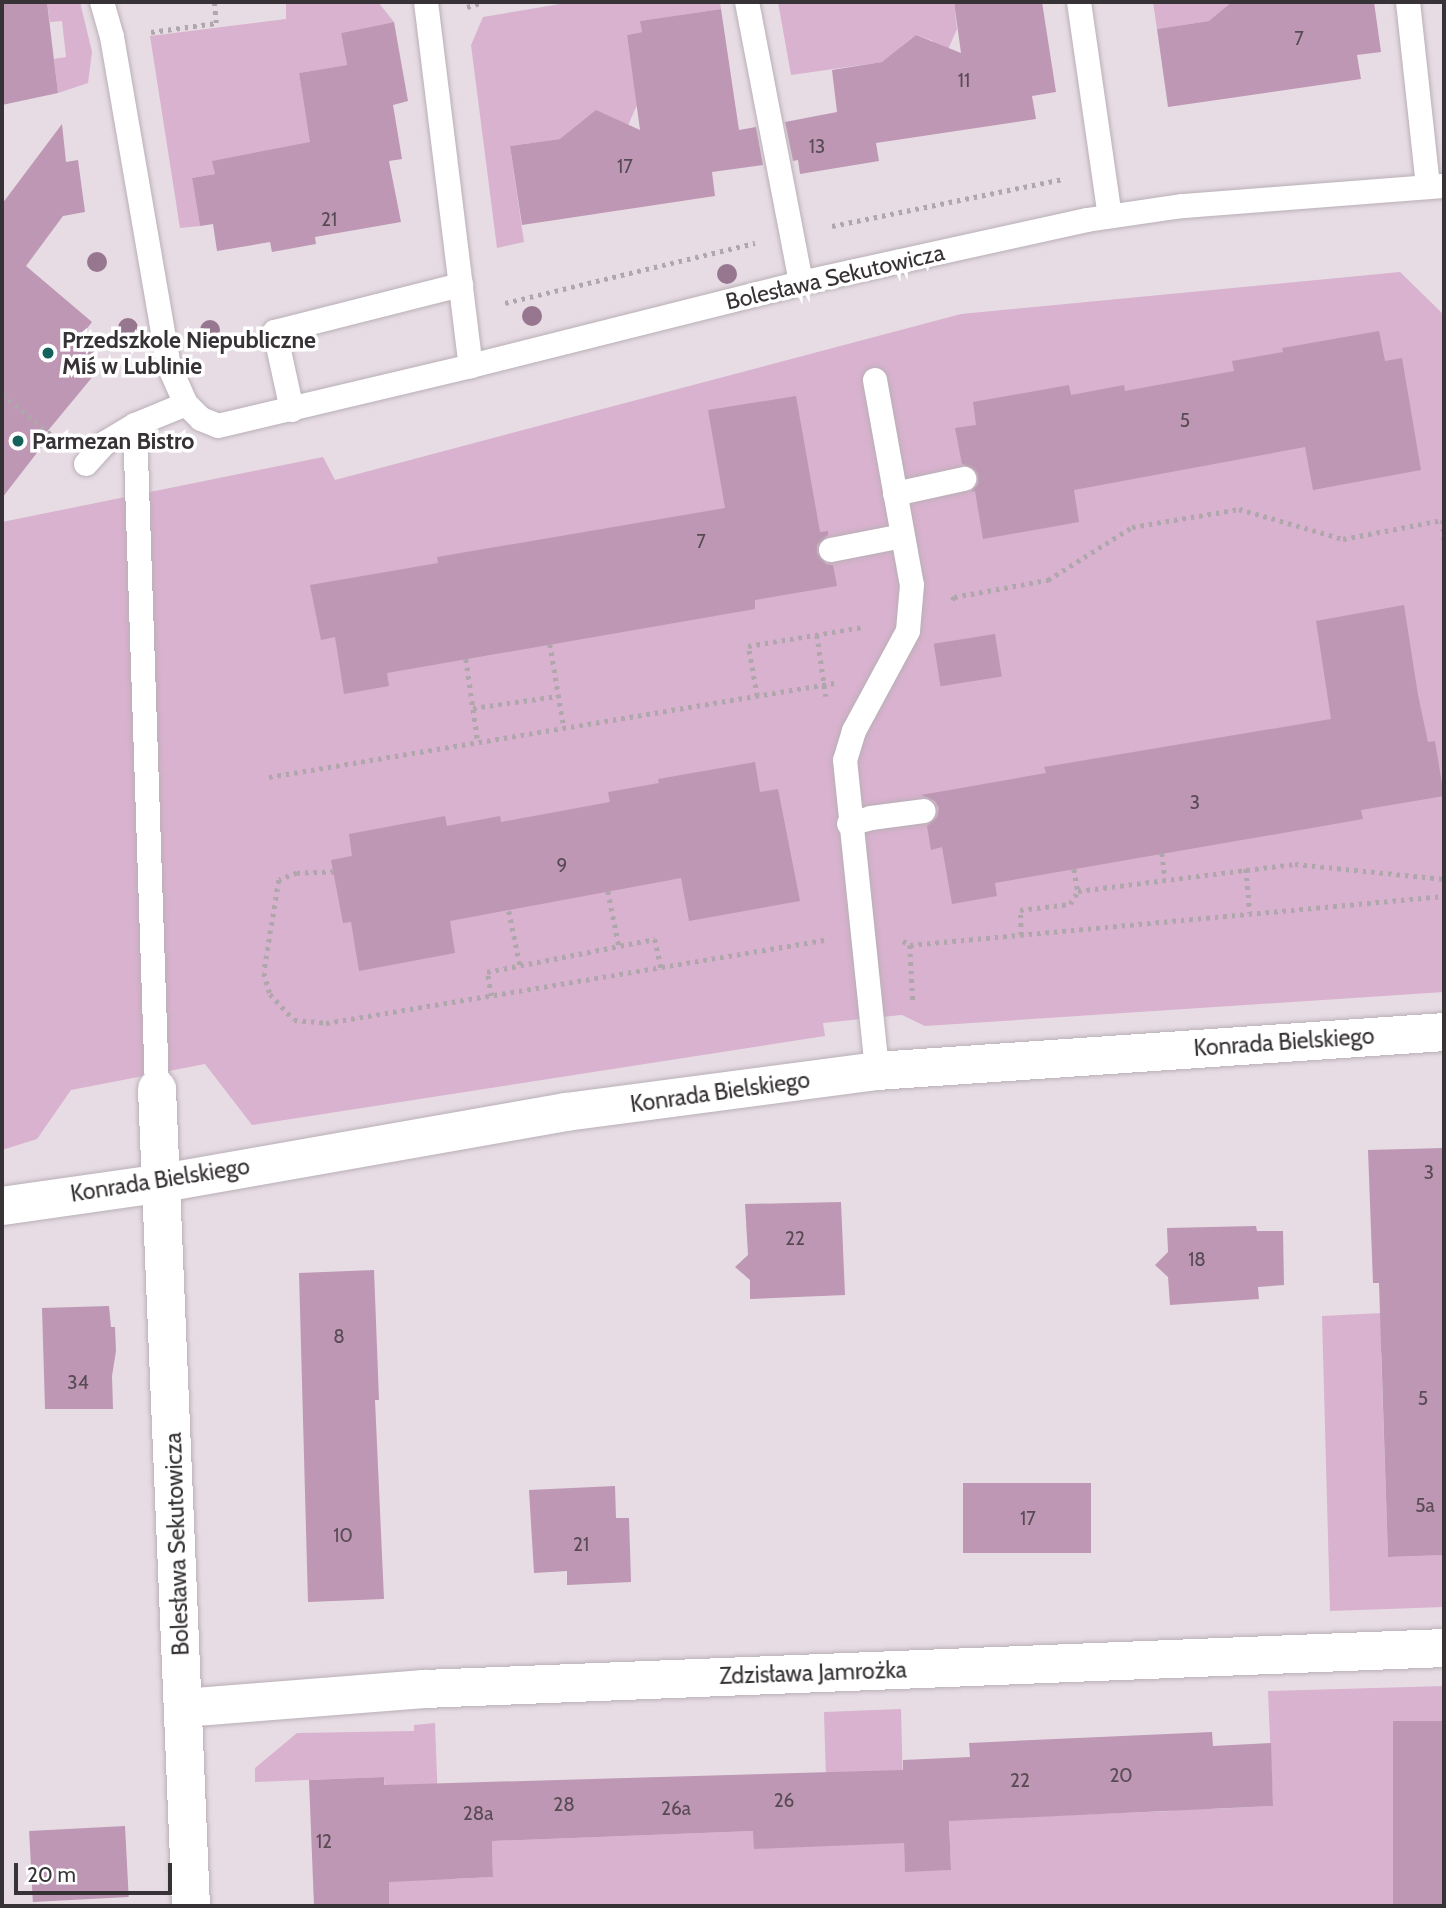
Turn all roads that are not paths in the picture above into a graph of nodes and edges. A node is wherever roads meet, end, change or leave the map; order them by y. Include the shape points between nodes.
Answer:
1 (102, 2) edge
2 (426, 2) edge
3 (747, 2) edge
4 (1079, 2) edge
5 (1408, 2) edge
6 (1436, 186) edge
7 (1110, 216) junction
8 (801, 283) junction
9 (461, 285) junction
10 (471, 366) junction
11 (875, 380) dead end
12 (186, 404) junction
13 (292, 410) junction
14 (135, 425) junction
15 (86, 464) road end
16 (964, 479) dead end
17 (895, 494) junction
18 (904, 536) junction
19 (831, 550) dead end
20 (924, 811) dead end
21 (849, 824) junction
22 (1444, 1032) edge
23 (877, 1071) junction
24 (157, 1089) joint
25 (163, 1183) junction
26 (2, 1206) edge
27 (1444, 1648) edge
28 (183, 1708) junction
29 (191, 1906) edge

1 - 12 lane via 169,366
2 - 9 lane
3 - 8 lane
4 - 7 lane
5 - 6 lane
6 - 7 lane, Bolesława Sekutowicza
7 - 8 lane, Bolesława Sekutowicza
8 - 10 lane, Bolesława Sekutowicza
9 - 10 lane
9 - 13 lane via 275,332
10 - 13 lane, Bolesława Sekutowicza
11 - 17 lane
12 - 13 lane, Bolesława Sekutowicza via 201,419 218,426
12 - 14 lane
14 - 15 lane via 105,443
14 - 24 lane
16 - 17 lane
17 - 18 lane
18 - 19 lane
18 - 21 lane via 912,585 908,631 854,731 845,760
20 - 21 lane
21 - 23 lane
22 - 23 street, Konrada Bielskiego
23 - 25 street, Konrada Bielskiego via 566,1112
24 - 25 street, Bolesława Sekutowicza
25 - 26 street, Konrada Bielskiego
25 - 28 street, Bolesława Sekutowicza
27 - 28 street, Zdzisława Jamrożka via 424,1689
28 - 29 street, Bolesława Sekutowicza

